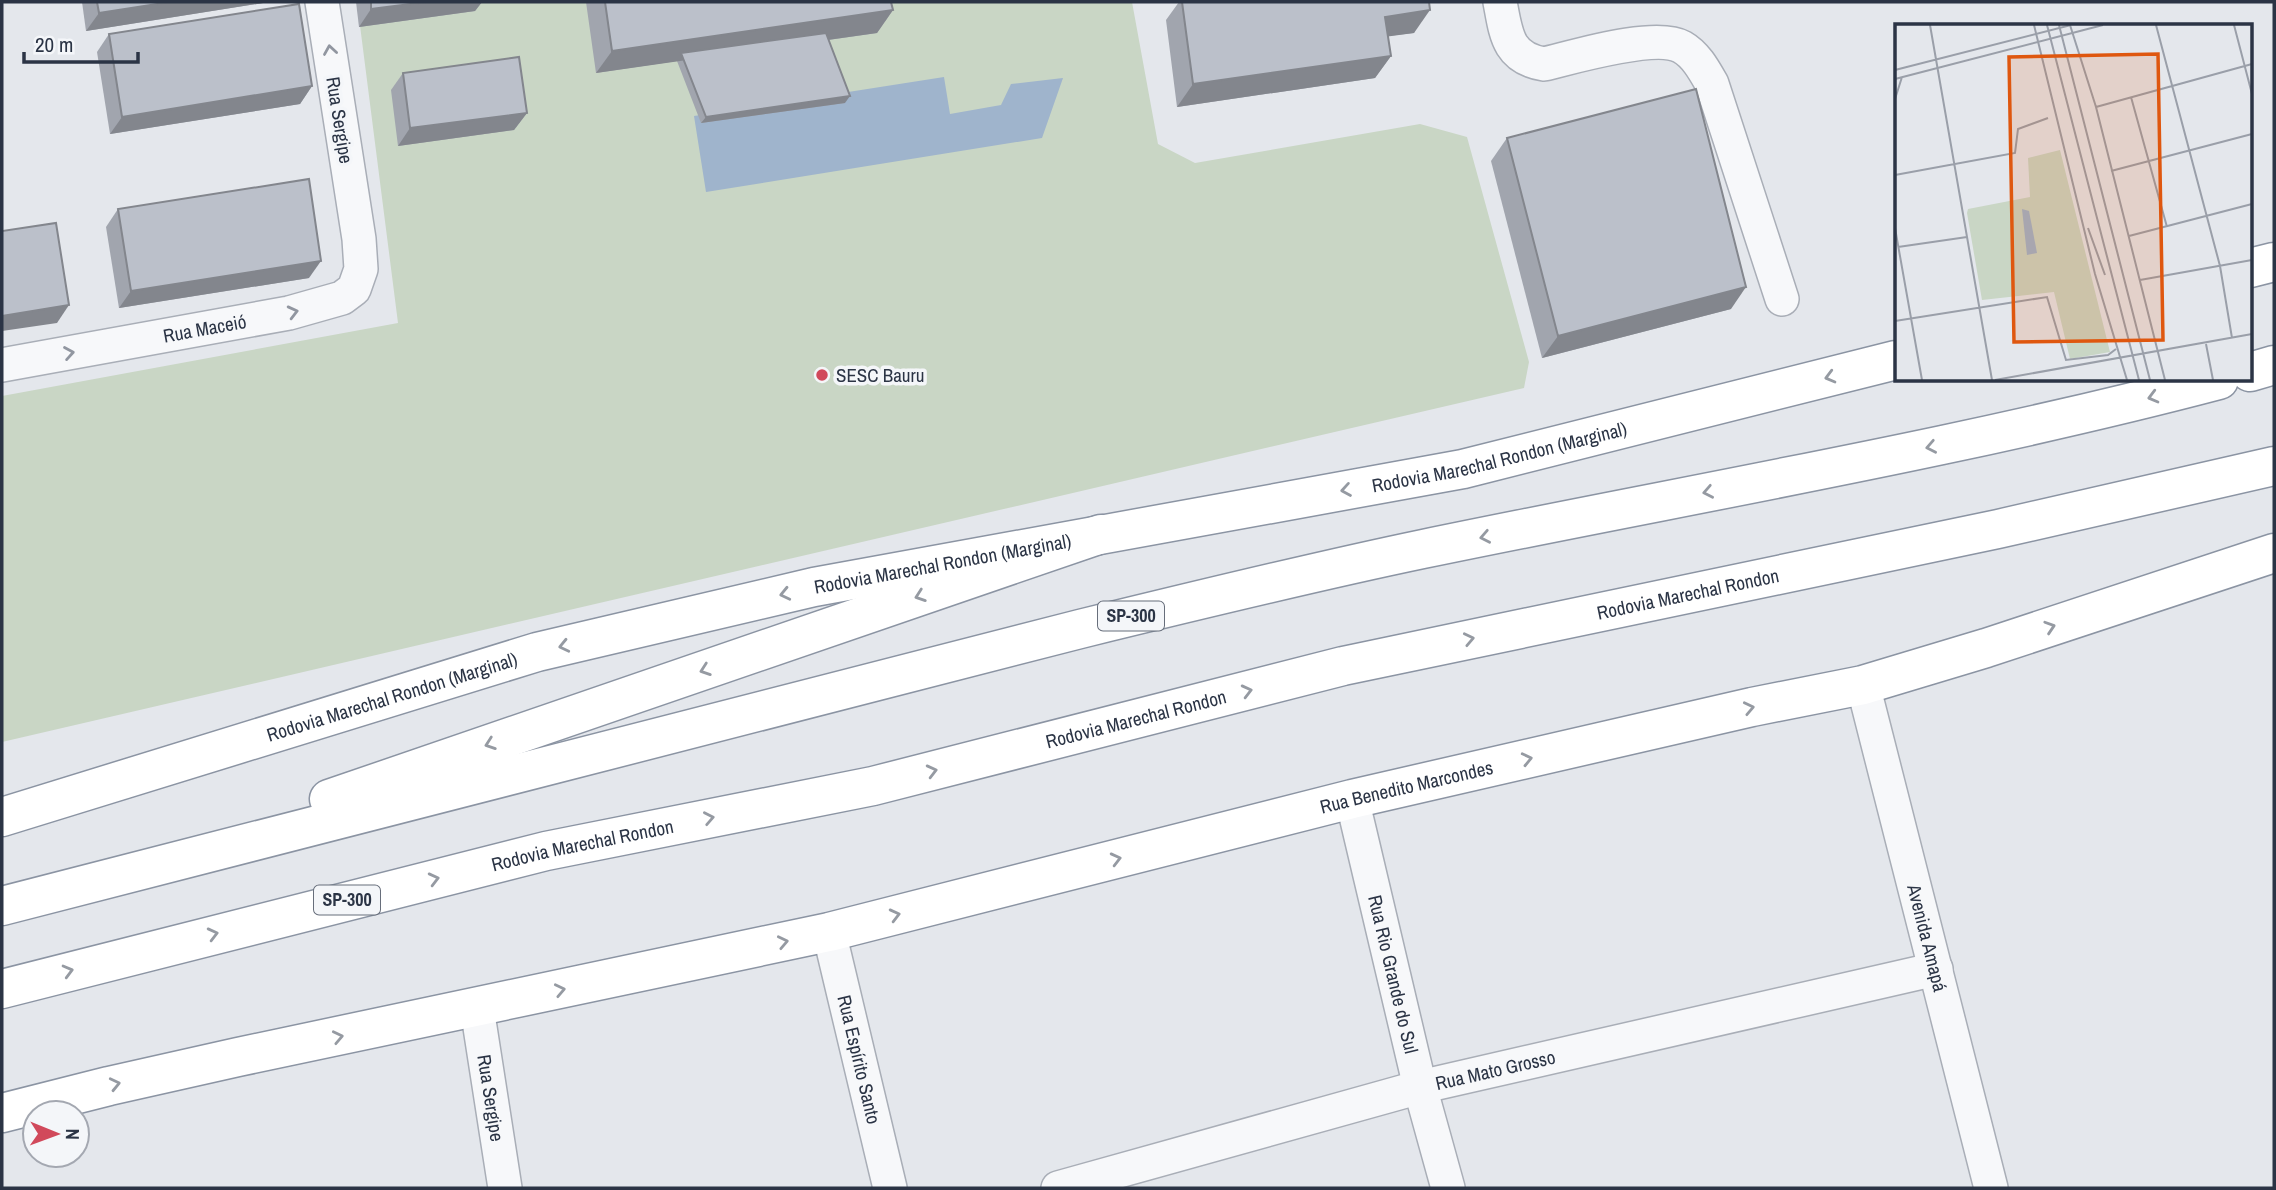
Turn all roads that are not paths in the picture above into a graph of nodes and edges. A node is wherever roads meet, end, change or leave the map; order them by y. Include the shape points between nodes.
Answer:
1 (322, 2) edge
2 (1500, 2) edge
3 (359, 239) joint
4 (2274, 262) edge
5 (2252, 268) edge
6 (1782, 299) dead end
7 (1895, 360) edge
8 (2, 365) edge
9 (2274, 366) edge
10 (2252, 372) edge
11 (2211, 382) edge
12 (2274, 466) edge
13 (1101, 534) junction
14 (2274, 553) edge
15 (1863, 685) junction
16 (1352, 799) junction
17 (2, 817) edge
18 (52, 894) junction
19 (2, 906) edge
20 (829, 932) junction
21 (1936, 969) junction
22 (2, 989) edge
23 (477, 1008) junction
24 (1420, 1087) junction
25 (2, 1113) edge
26 (505, 1188) edge
27 (890, 1188) edge
28 (1058, 1188) edge
29 (1448, 1188) edge
30 (1992, 1188) edge

3 -> 1 street, Rua Sergipe
2 - 6 street via 1506,37 1518,55 1531,62 1544,64 1664,41 1681,46 1696,58 1712,84
8 -> 3 street, Rua Maceió via 289,313 342,298 354,289 360,269
4 - 5 highway
7 -> 13 highway, Rodovia Marechal Rondon (Marginal) via 1463,468
9 - 10 highway
11 -> 18 highway, SP-300 via 1960,441 1247,588
22 -> 12 highway, Rodovia Marechal Rondon / SP-300 via 546,850 873,786 1343,666 2011,527
13 -> 17 highway, Rodovia Marechal Rondon (Marginal) via 814,587 537,652
13 -> 18 highway
15 -> 14 highway, Rua Benedito Marcondes
16 -> 15 highway, Rua Benedito Marcondes
15 - 21 street, Avenida Amapá
20 -> 16 highway, Rua Benedito Marcondes
16 - 24 street, Rua Rio Grande do Sul
18 - 19 highway, SP-300
23 -> 20 highway, Rua Benedito Marcondes
20 - 27 street, Rua Espírito Santo
21 - 24 street, Rua Mato Grosso
21 - 30 street, Avenida Amapá
25 -> 23 highway, Rua Benedito Marcondes
23 - 26 street, Rua Sergipe
24 - 28 street, Rua Mato Grosso
24 - 29 street, Rua Rio Grande do Sul

